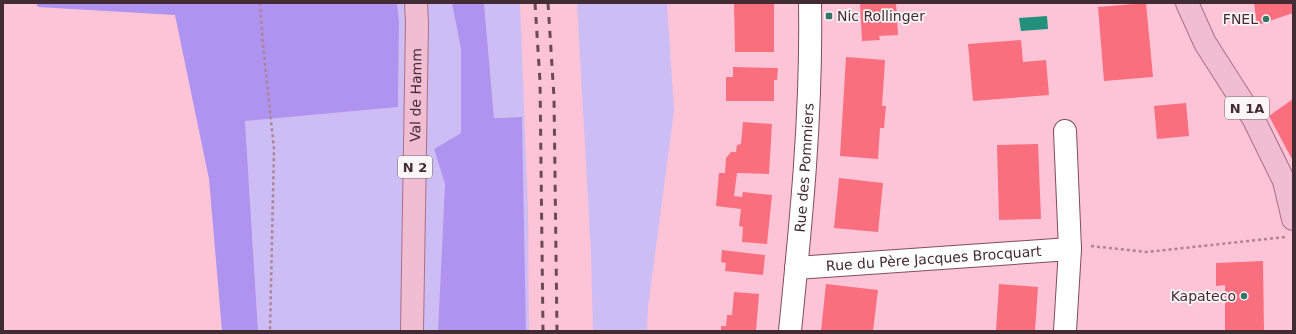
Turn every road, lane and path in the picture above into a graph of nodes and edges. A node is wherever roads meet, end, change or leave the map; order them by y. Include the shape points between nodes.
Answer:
1 (260, 3) edge
2 (416, 3) edge
3 (810, 3) edge
4 (1186, 3) edge
5 (1065, 131) dead end
6 (1293, 219) edge
7 (1293, 237) edge
8 (1070, 248) junction
9 (796, 268) junction
10 (270, 331) edge
11 (412, 331) edge
12 (790, 331) edge
13 (1065, 331) edge

1 - 10 path via 262,45 274,149
2 - 11 main road, Val de Hamm / N 2 via 418,23
3 - 9 street, Rue des Pommiers via 811,67
4 - 6 main road, N 1A via 1205,43 1257,125 1284,181
5 - 8 street
7 - 8 path via 1147,252 1090,246
8 - 9 street, Rue du Père Jacques Brocquart
8 - 13 street
9 - 12 street, Rue des Pommiers

